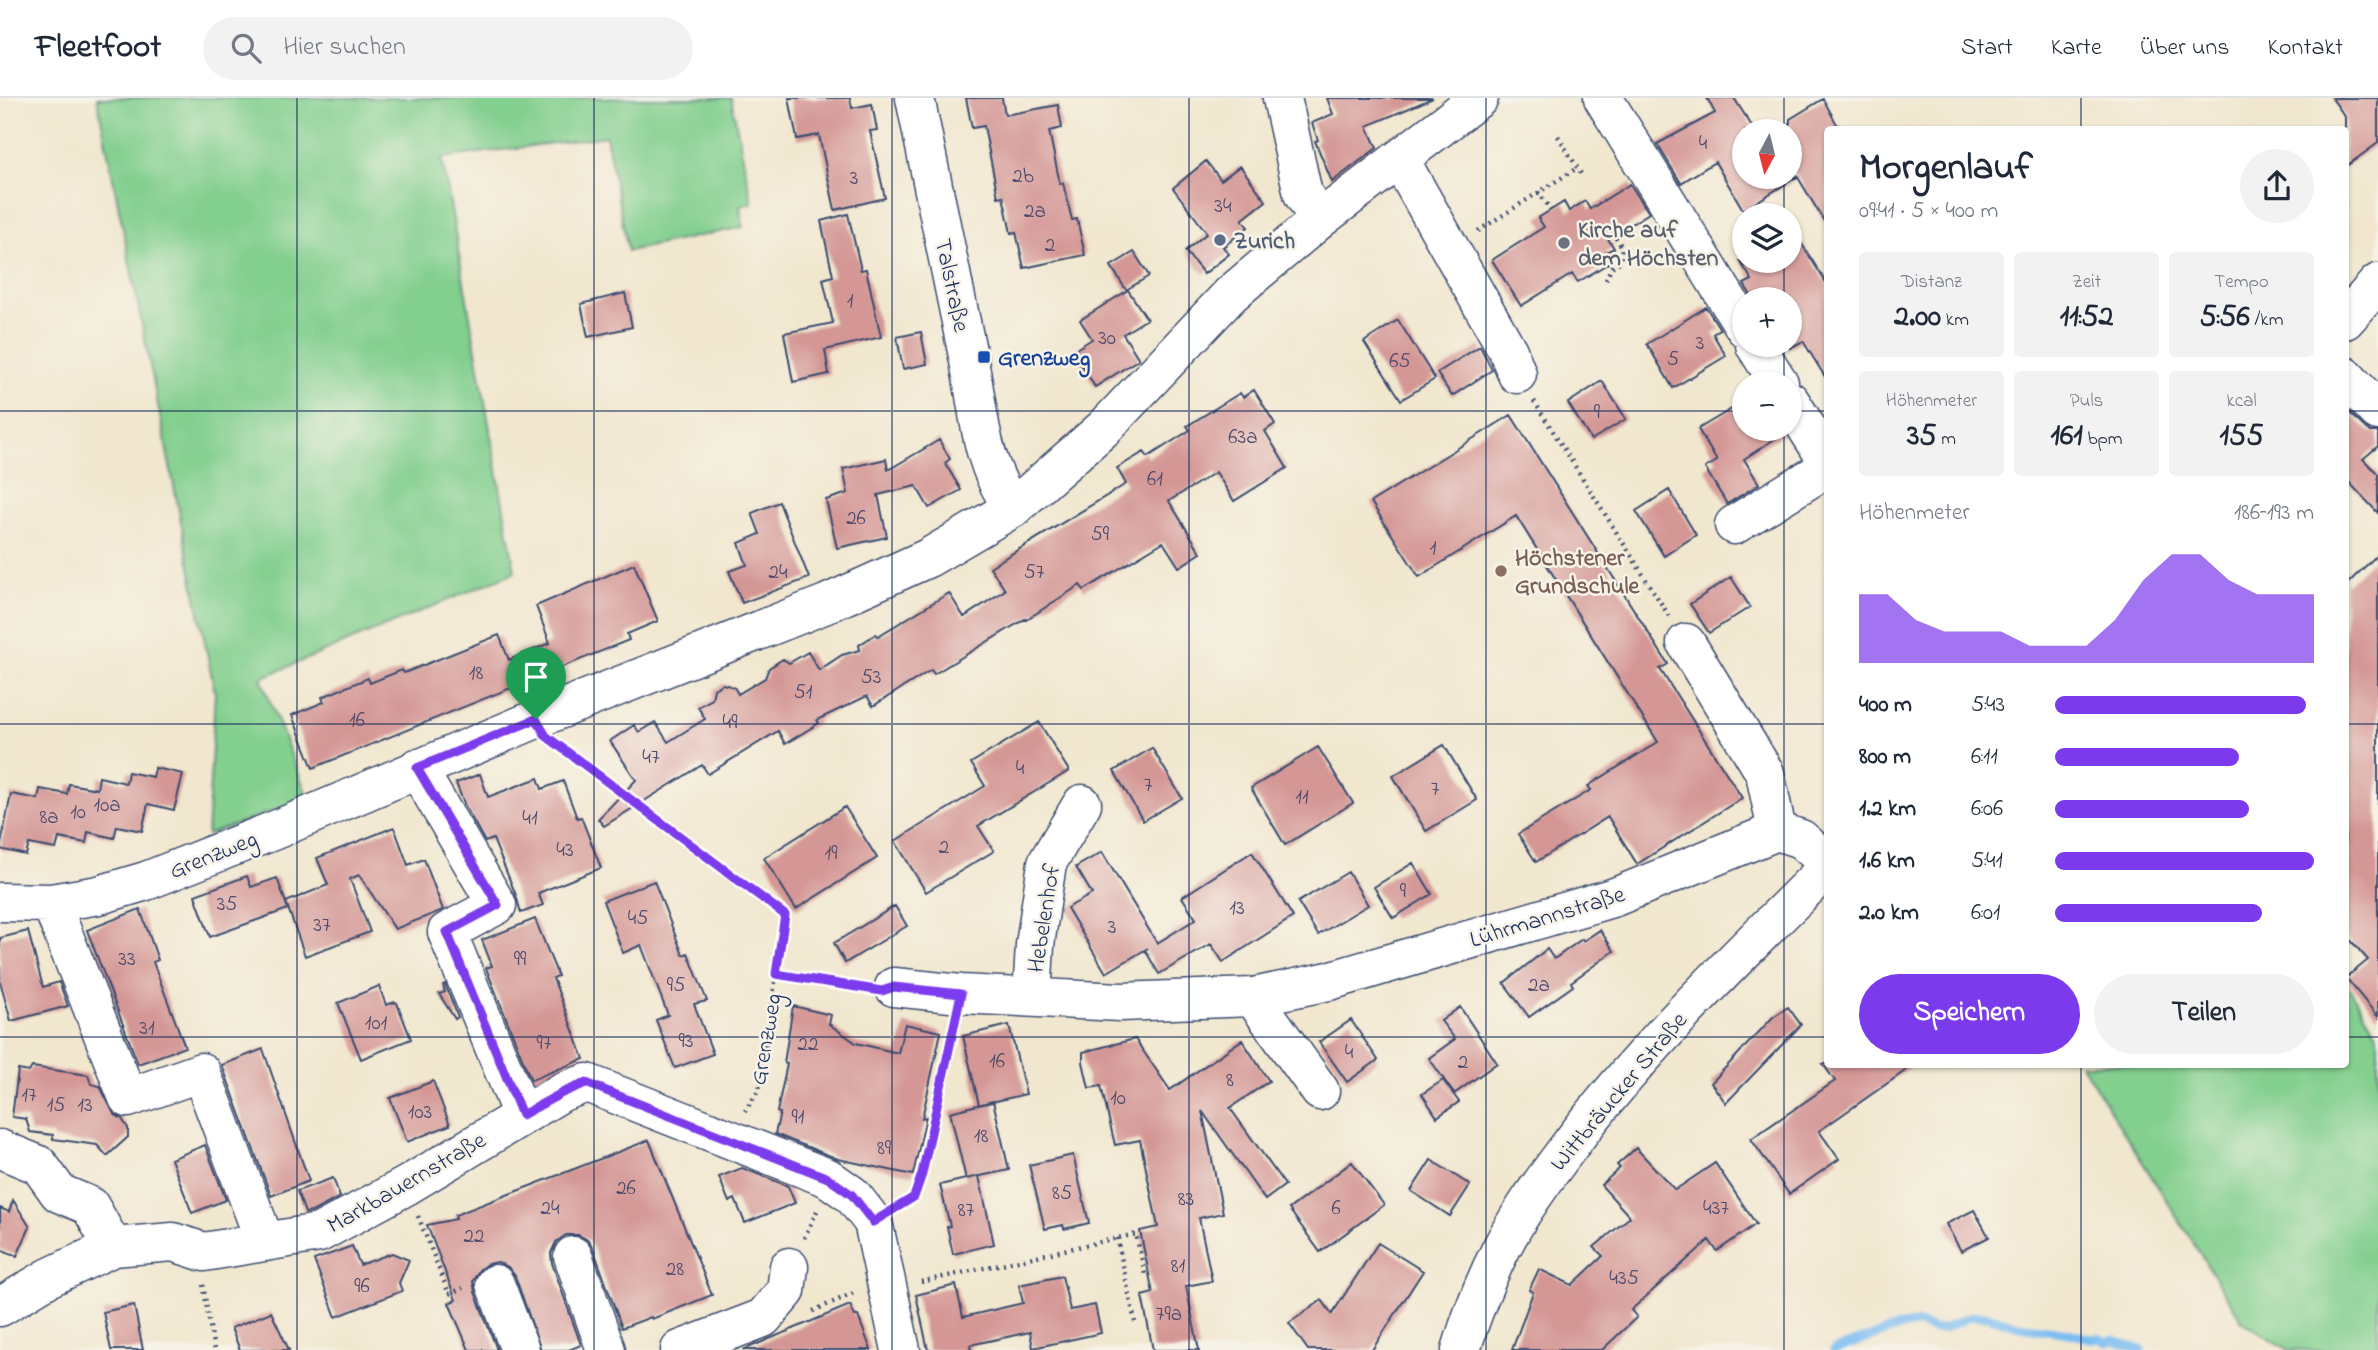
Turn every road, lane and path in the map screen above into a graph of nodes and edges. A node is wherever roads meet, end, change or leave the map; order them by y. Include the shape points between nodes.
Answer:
1 (915, 98) edge
2 (1282, 98) edge
3 (1603, 98) edge
4 (1471, 101) edge
5 (1558, 136) dead end
6 (1400, 160) junction
7 (1577, 167) junction
8 (1583, 177) dead end
9 (1538, 192) junction
10 (1551, 210) dead end
11 (1319, 220) junction
12 (1614, 235) dead end
13 (1450, 248) junction
14 (1606, 280) dead end
15 (2378, 283) edge
16 (1732, 307) edge
17 (2349, 316) edge
18 (1517, 374) joint
19 (2349, 380) edge
20 (2378, 411) edge
21 (1802, 420) edge
22 (1824, 455) edge
23 (1824, 470) edge
24 (1013, 508) junction
25 (1734, 525) dead end
26 (1686, 643) joint
27 (536, 719) junction
28 (417, 768) junction
29 (1082, 804) dead end
30 (1777, 831) junction
31 (1824, 859) edge
32 (1824, 871) edge
33 (0, 902) edge
34 (51, 903) junction
35 (776, 974) junction
36 (894, 987) joint
37 (961, 994) junction
38 (1032, 997) junction
39 (1254, 997) junction
40 (1320, 1091) dead end
41 (522, 1115) junction
42 (727, 1138) junction
43 (0, 1149) edge
44 (828, 1178) junction
45 (406, 1186) junction
46 (873, 1222) junction
47 (1117, 1238) junction
48 (265, 1242) junction
49 (113, 1247) junction
50 (204, 1252) junction
51 (573, 1255) dead end
52 (789, 1267) joint
53 (1145, 1274) dead end
54 (495, 1283) joint
55 (874, 1290) junction
56 (0, 1307) edge
57 (809, 1313) dead end
58 (1135, 1322) dead end
59 (215, 1350) edge
60 (520, 1350) edge
61 (606, 1350) edge
62 (680, 1350) edge
63 (901, 1350) edge
64 (1461, 1350) edge

1 - 24 street, Talstraße via 986,456
2 - 11 street via 1303,194
3 - 16 street
4 - 6 street, Grenzweg
5 - 7 path
6 - 11 street, Grenzweg
6 - 13 street
7 - 8 path
7 - 9 path
9 - 10 path
9 - 13 path
11 - 24 street, Grenzweg via 1231,294 1103,429
12 - 14 path via 1622,247 1621,261 1611,268
13 - 18 street
15 - 17 street
18 - 26 path
19 - 20 street
21 - 22 street
23 - 25 street
24 - 27 street, Grenzweg via 928,558 826,604
26 - 30 street via 1765,773
27 - 28 street, Grenzweg
27 - 35 path, Grenzweg via 546,736 785,915
28 - 34 street, Grenzweg via 146,881
28 - 41 street via 498,905 447,932
29 - 38 street, Hebelenhof via 1047,863
30 - 31 street via 1801,839
30 - 39 street, Lührmannstraße via 1615,897 1329,981
32 - 64 street, Wittbräucker Straße via 1667,1027 1588,1120 1501,1249
33 - 34 street, Grenzweg
34 - 48 street via 128,1098 201,1072
35 - 36 path, Grenzweg via 882,991
35 - 42 path, Grenzweg via 759,1090
36 - 37 street, Lührmannstraße
37 - 38 street, Lührmannstraße
37 - 46 path via 914,1197
38 - 39 street, Lührmannstraße via 1120,1002
39 - 40 street
41 - 42 street, Markbauernstraße via 586,1083
41 - 45 street, Markbauernstraße
42 - 44 street, Markbauernstraße
43 - 49 street via 39,1165 59,1194 90,1206
44 - 46 street, Markbauernstraße via 852,1195
44 - 52 path
45 - 48 street, Markbauernstraße via 320,1233
45 - 54 path via 449,1294 491,1276
46 - 55 street, Markbauernstraße
47 - 53 path via 1136,1234
47 - 55 path
47 - 58 path
48 - 50 street, Markbauernstraße
49 - 50 street, Markbauernstraße via 173,1242
49 - 56 street, Markbauernstraße
50 - 59 path via 200,1269
51 - 61 street
52 - 62 street via 786,1291 763,1318
54 - 60 street
55 - 57 path
55 - 63 street, Markbauernstraße

